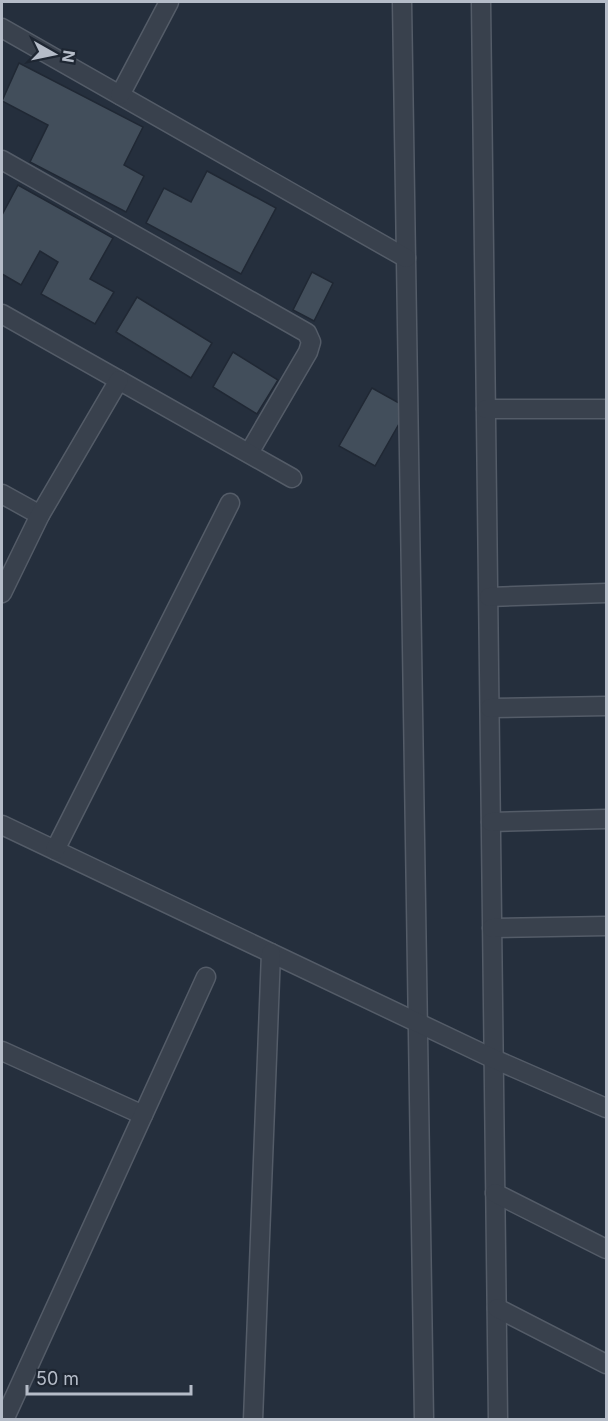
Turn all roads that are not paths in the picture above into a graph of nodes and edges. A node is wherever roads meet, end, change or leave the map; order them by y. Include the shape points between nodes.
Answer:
1 (169, 2) edge
2 (402, 2) edge
3 (482, 2) edge
4 (2, 28) edge
5 (120, 95) junction
6 (2, 160) edge
7 (406, 258) junction
8 (2, 314) edge
9 (119, 380) junction
10 (486, 409) junction
11 (606, 409) edge
12 (249, 453) junction
13 (292, 478) dead end
14 (2, 494) edge
15 (230, 503) dead end
16 (40, 515) junction
17 (606, 593) edge
18 (2, 594) edge
19 (489, 597) junction
20 (606, 706) edge
21 (490, 708) junction
22 (606, 819) edge
23 (491, 822) junction
24 (2, 825) edge
25 (55, 850) junction
26 (606, 926) edge
27 (492, 928) junction
28 (272, 953) junction
29 (206, 977) dead end
30 (418, 1023) junction
31 (3, 1056) edge
32 (494, 1059) junction
33 (606, 1108) edge
34 (143, 1115) junction
35 (495, 1193) junction
36 (606, 1249) edge
37 (497, 1308) junction
38 (606, 1364) edge
39 (4, 1419) edge
40 (253, 1419) edge
41 (424, 1419) edge
42 (498, 1419) edge

1 - 5 street
2 - 7 street
3 - 10 street
4 - 5 street
5 - 7 street
6 - 12 street via 307,333 311,342 309,352
7 - 30 street
8 - 9 street
9 - 12 street
9 - 16 street
10 - 11 street
10 - 19 street
12 - 13 street
14 - 16 street
15 - 25 street
16 - 18 street
17 - 19 street
19 - 21 street
20 - 21 street
21 - 23 street
22 - 23 street
23 - 27 street
24 - 25 street
25 - 28 street
26 - 27 street
27 - 32 street
28 - 30 street
28 - 40 street
29 - 34 street
30 - 32 street
30 - 41 street
31 - 34 street
32 - 33 street
32 - 35 street
34 - 39 street
35 - 36 street
35 - 37 street
37 - 38 street
37 - 42 street

